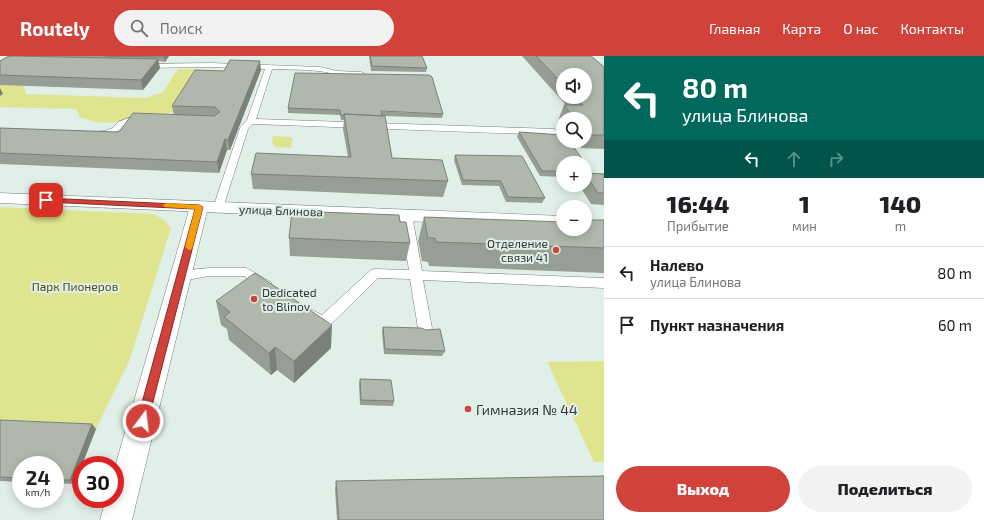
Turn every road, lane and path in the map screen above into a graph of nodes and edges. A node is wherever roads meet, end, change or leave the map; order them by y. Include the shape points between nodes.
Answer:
1 (131, 66) edge
2 (269, 67) junction
3 (367, 74) edge
4 (149, 120) edge
5 (251, 121) junction
6 (554, 132) dead end
7 (90, 134) edge
8 (0, 198) edge
9 (209, 207) junction
10 (406, 215) junction
11 (556, 222) edge
12 (417, 275) junction
13 (181, 276) junction
14 (604, 283) edge
15 (278, 293) edge
16 (304, 310) edge
17 (426, 328) edge
18 (116, 520) edge

1 - 2 lane via 256,64
2 - 3 lane
2 - 5 lane
4 - 7 lane via 134,119 121,124 116,130 104,134
5 - 6 lane
5 - 9 lane via 244,128 228,173
8 - 9 street, улица Блинова
9 - 10 street, улица Блинова
9 - 13 street
10 - 11 street, улица Блинова
10 - 12 lane
12 - 14 lane
12 - 16 lane via 375,273 323,322
12 - 17 lane
13 - 15 lane via 209,272 246,272
13 - 18 street

